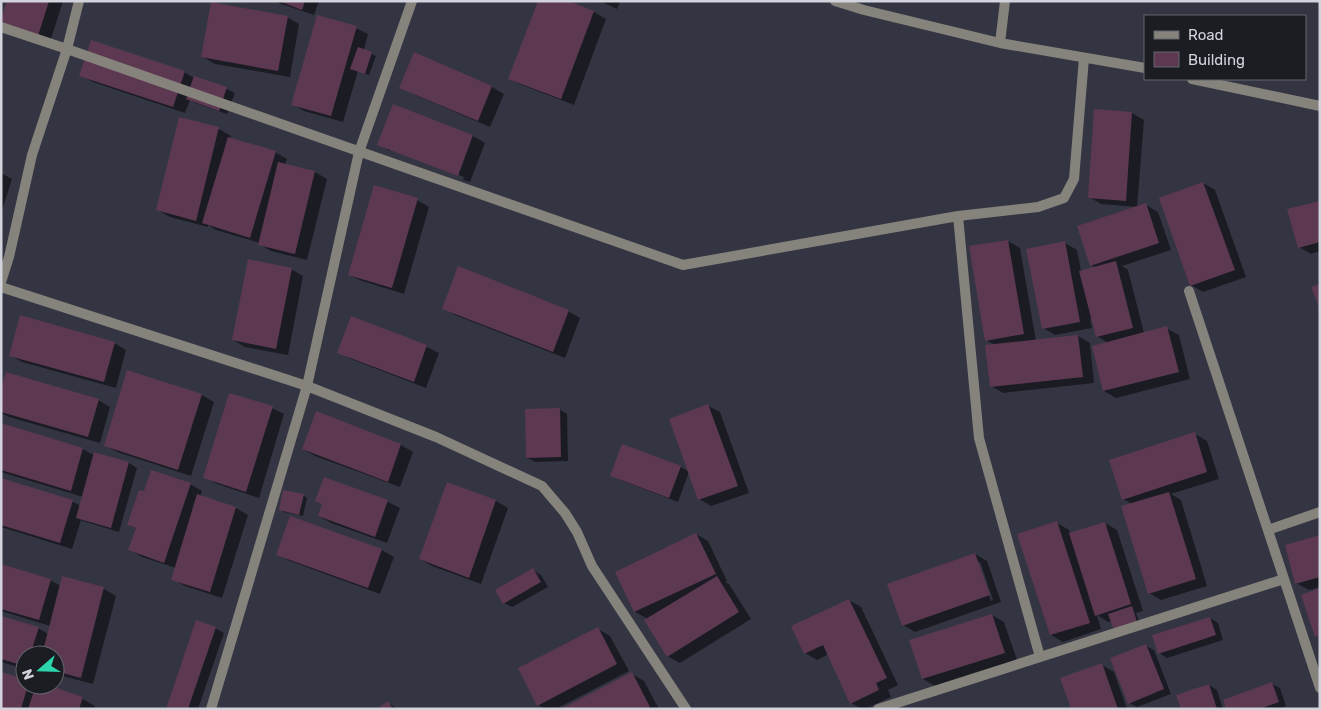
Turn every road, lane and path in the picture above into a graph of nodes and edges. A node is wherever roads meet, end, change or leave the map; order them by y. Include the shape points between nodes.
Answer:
1 (80, 1) edge
2 (412, 1) edge
3 (835, 1) edge
4 (1005, 1) edge
5 (1, 27) edge
6 (1000, 43) junction
7 (67, 49) junction
8 (1084, 58) junction
9 (1144, 68) edge
10 (1197, 80) edge
11 (1320, 106) edge
12 (359, 152) junction
13 (958, 216) junction
14 (1, 282) edge
15 (1, 287) edge
16 (1189, 291) dead end
17 (307, 386) junction
18 (1320, 512) edge
19 (1268, 530) junction
20 (1284, 579) junction
21 (1040, 657) junction
22 (1320, 688) edge
23 (211, 709) edge
24 (686, 709) edge
25 (878, 709) edge

1 - 7 street
2 - 12 street
3 - 6 street
4 - 6 street
5 - 7 street
6 - 8 street
7 - 12 street
7 - 14 street via 32,155
8 - 9 street
8 - 13 street via 1074,179 1064,198 1038,208
10 - 11 street
12 - 13 street via 683,265
12 - 17 street
13 - 21 street via 979,438
15 - 17 street
16 - 19 street
17 - 23 street
17 - 24 street via 436,437 542,486 565,513 592,566
18 - 19 street
19 - 20 street
20 - 21 street
20 - 22 street
21 - 25 street

